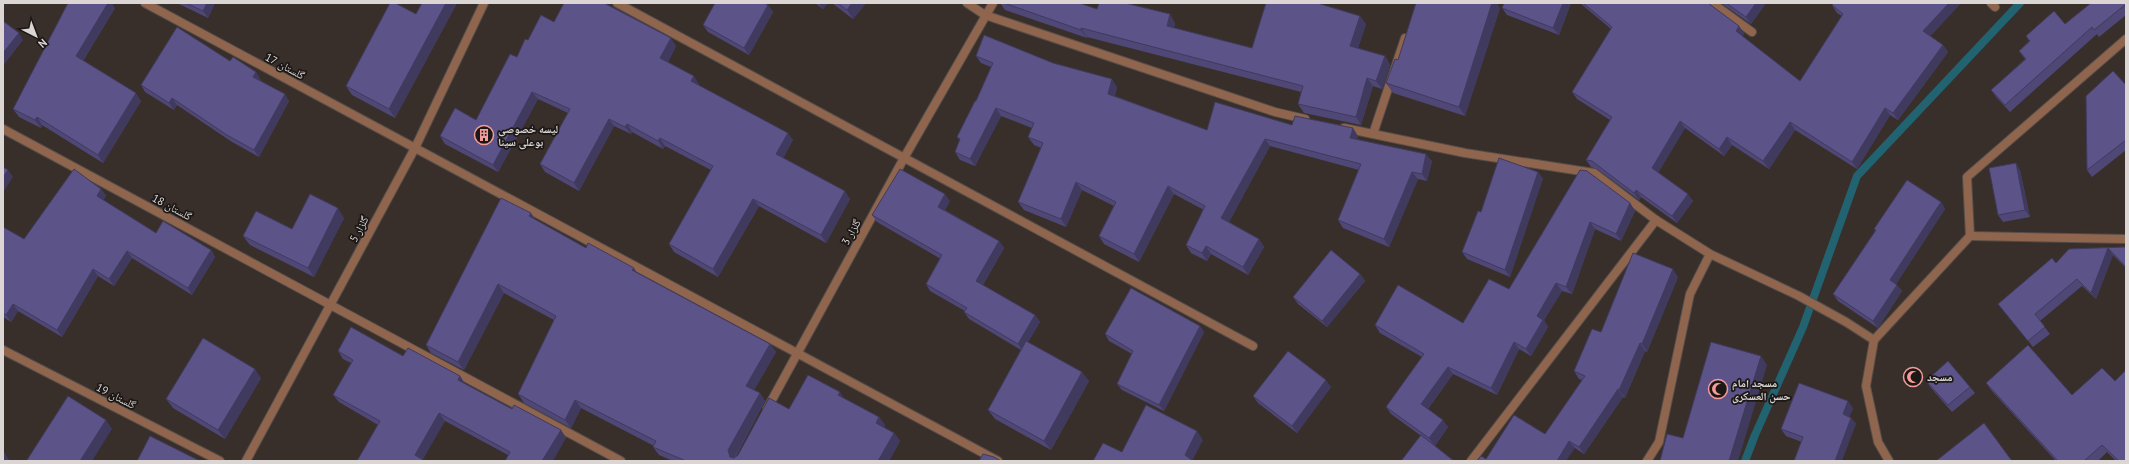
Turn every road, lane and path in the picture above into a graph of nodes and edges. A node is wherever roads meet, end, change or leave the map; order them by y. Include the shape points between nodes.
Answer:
1 (144, 3) edge
2 (484, 3) edge
3 (618, 3) edge
4 (967, 3) edge
5 (993, 3) edge
6 (1712, 3) edge
7 (985, 16) junction
8 (1407, 32) edge
9 (1752, 32) dead end
10 (2126, 39) edge
11 (1312, 120) edge
12 (1335, 126) edge
13 (3, 129) edge
14 (1373, 134) junction
15 (415, 148) junction
16 (904, 158) junction
17 (1656, 220) junction
18 (1970, 236) junction
19 (2126, 239) edge
20 (1710, 254) junction
21 (330, 305) junction
22 (1874, 340) junction
23 (1253, 346) dead end
24 (3, 350) edge
25 (797, 355) junction
26 (764, 414) edge
27 (220, 461) edge
28 (246, 461) edge
29 (621, 461) edge
30 (998, 461) edge
31 (1471, 461) edge
32 (1647, 461) edge
33 (1889, 461) edge

1 - 15 street, گلستان 17
2 - 15 street, گلزار 5
3 - 16 street
4 - 7 street
5 - 7 street, گلزار 3
6 - 9 street
7 - 11 street via 1275,112
7 - 16 street, گلزار 3
8 - 14 street
10 - 18 street via 1967,177
12 - 14 street
13 - 21 street, گلستان 18
14 - 17 street via 1465,153 1594,173
15 - 21 street, گلزار 5
15 - 25 street, گلستان 17
16 - 23 street
16 - 25 street, گلزار 3
17 - 20 street
17 - 31 street
18 - 19 street
18 - 22 street
20 - 22 street via 1799,296
20 - 32 street via 1690,294 1660,442
21 - 28 street, گلزار 5
21 - 29 street, گلستان 18
22 - 33 street via 1866,386 1878,442
24 - 27 street, گلستان 19
25 - 26 street, گلزار 3
25 - 30 street, گلستان 17

